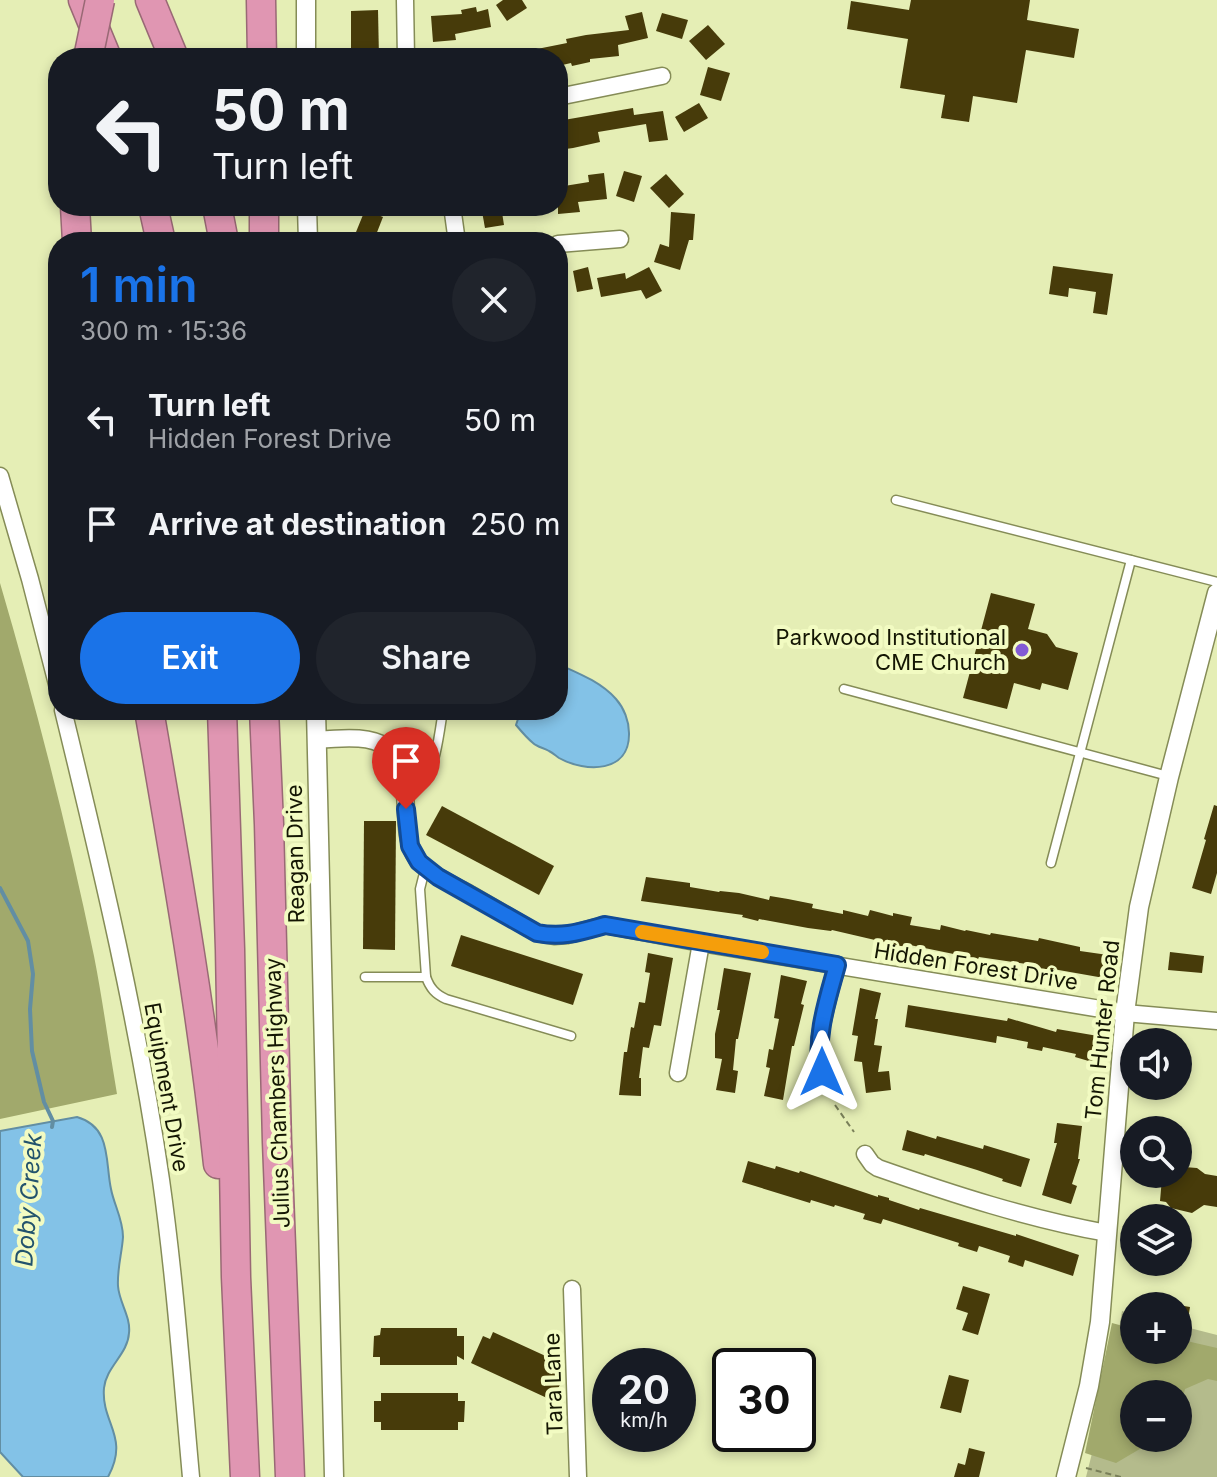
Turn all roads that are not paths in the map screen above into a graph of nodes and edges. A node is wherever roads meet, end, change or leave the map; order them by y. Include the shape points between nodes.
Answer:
1 (83, 0) edge
2 (100, 0) edge
3 (150, 0) edge
4 (261, 0) edge
5 (306, 0) edge
6 (405, 0) edge
7 (90, 48) edge
8 (103, 48) edge
9 (170, 48) edge
10 (262, 48) edge
11 (306, 48) edge
12 (406, 48) edge
13 (662, 76) dead end
14 (568, 95) edge
15 (620, 239) dead end
16 (568, 243) edge
17 (0, 476) edge
18 (896, 500) dead end
19 (1131, 560) junction
20 (1217, 582) edge
21 (1217, 593) edge
22 (48, 649) edge
23 (844, 689) dead end
24 (66, 720) edge
25 (151, 720) edge
26 (222, 720) edge
27 (264, 720) edge
28 (316, 720) edge
29 (441, 720) edge
30 (317, 740) junction
31 (1080, 753) junction
32 (1169, 777) junction
33 (405, 788) junction
34 (1051, 863) dead end
35 (429, 869) junction
36 (701, 943) junction
37 (837, 965) junction
38 (365, 977) dead end
39 (426, 977) junction
40 (1125, 1013) junction
41 (1217, 1021) edge
42 (571, 1036) dead end
43 (678, 1073) dead end
44 (826, 1083) dead end
45 (865, 1154) dead end
46 (1107, 1233) junction
47 (572, 1289) dead end
48 (241, 1382) junction
49 (1067, 1470) edge
50 (191, 1477) edge
51 (245, 1477) edge
52 (290, 1477) edge
53 (334, 1477) edge
54 (578, 1477) edge

1 - 8 highway
2 - 7 highway, bridge
3 - 9 highway
4 - 10 highway
5 - 11 street
6 - 12 street
13 - 14 street
15 - 16 street
17 - 22 street
18 - 19 lane
19 - 20 lane
19 - 31 lane
21 - 32 street, Tom Hunter Road
23 - 31 lane
24 - 50 street, Equipment Drive via 145,1077 166,1220
25 - 48 highway via 210,1095
26 - 48 highway
27 - 52 highway, Julius Chambers Highway
28 - 30 street, Reagan Drive
29 - 33 lane via 431,768 425,779
30 - 33 street, Hidden Forest Drive via 381,744 395,754
30 - 53 street, Reagan Drive
31 - 32 lane
31 - 34 lane
32 - 40 street, Tom Hunter Road via 1139,907
33 - 35 street, Hidden Forest Drive via 410,846
35 - 36 street, Hidden Forest Drive via 537,933 567,935 605,925
35 - 39 lane via 420,889
36 - 37 street, Hidden Forest Drive
36 - 43 street
37 - 40 street, Hidden Forest Drive
37 - 44 street via 820,1045
38 - 39 lane
39 - 42 lane via 446,999
40 - 41 street, Hidden Forest Drive
40 - 46 street, Tom Hunter Road
45 - 46 street via 878,1168 927,1185
46 - 49 street, Tom Hunter Road via 1100,1322
47 - 54 street, Tara Lane
48 - 51 highway

